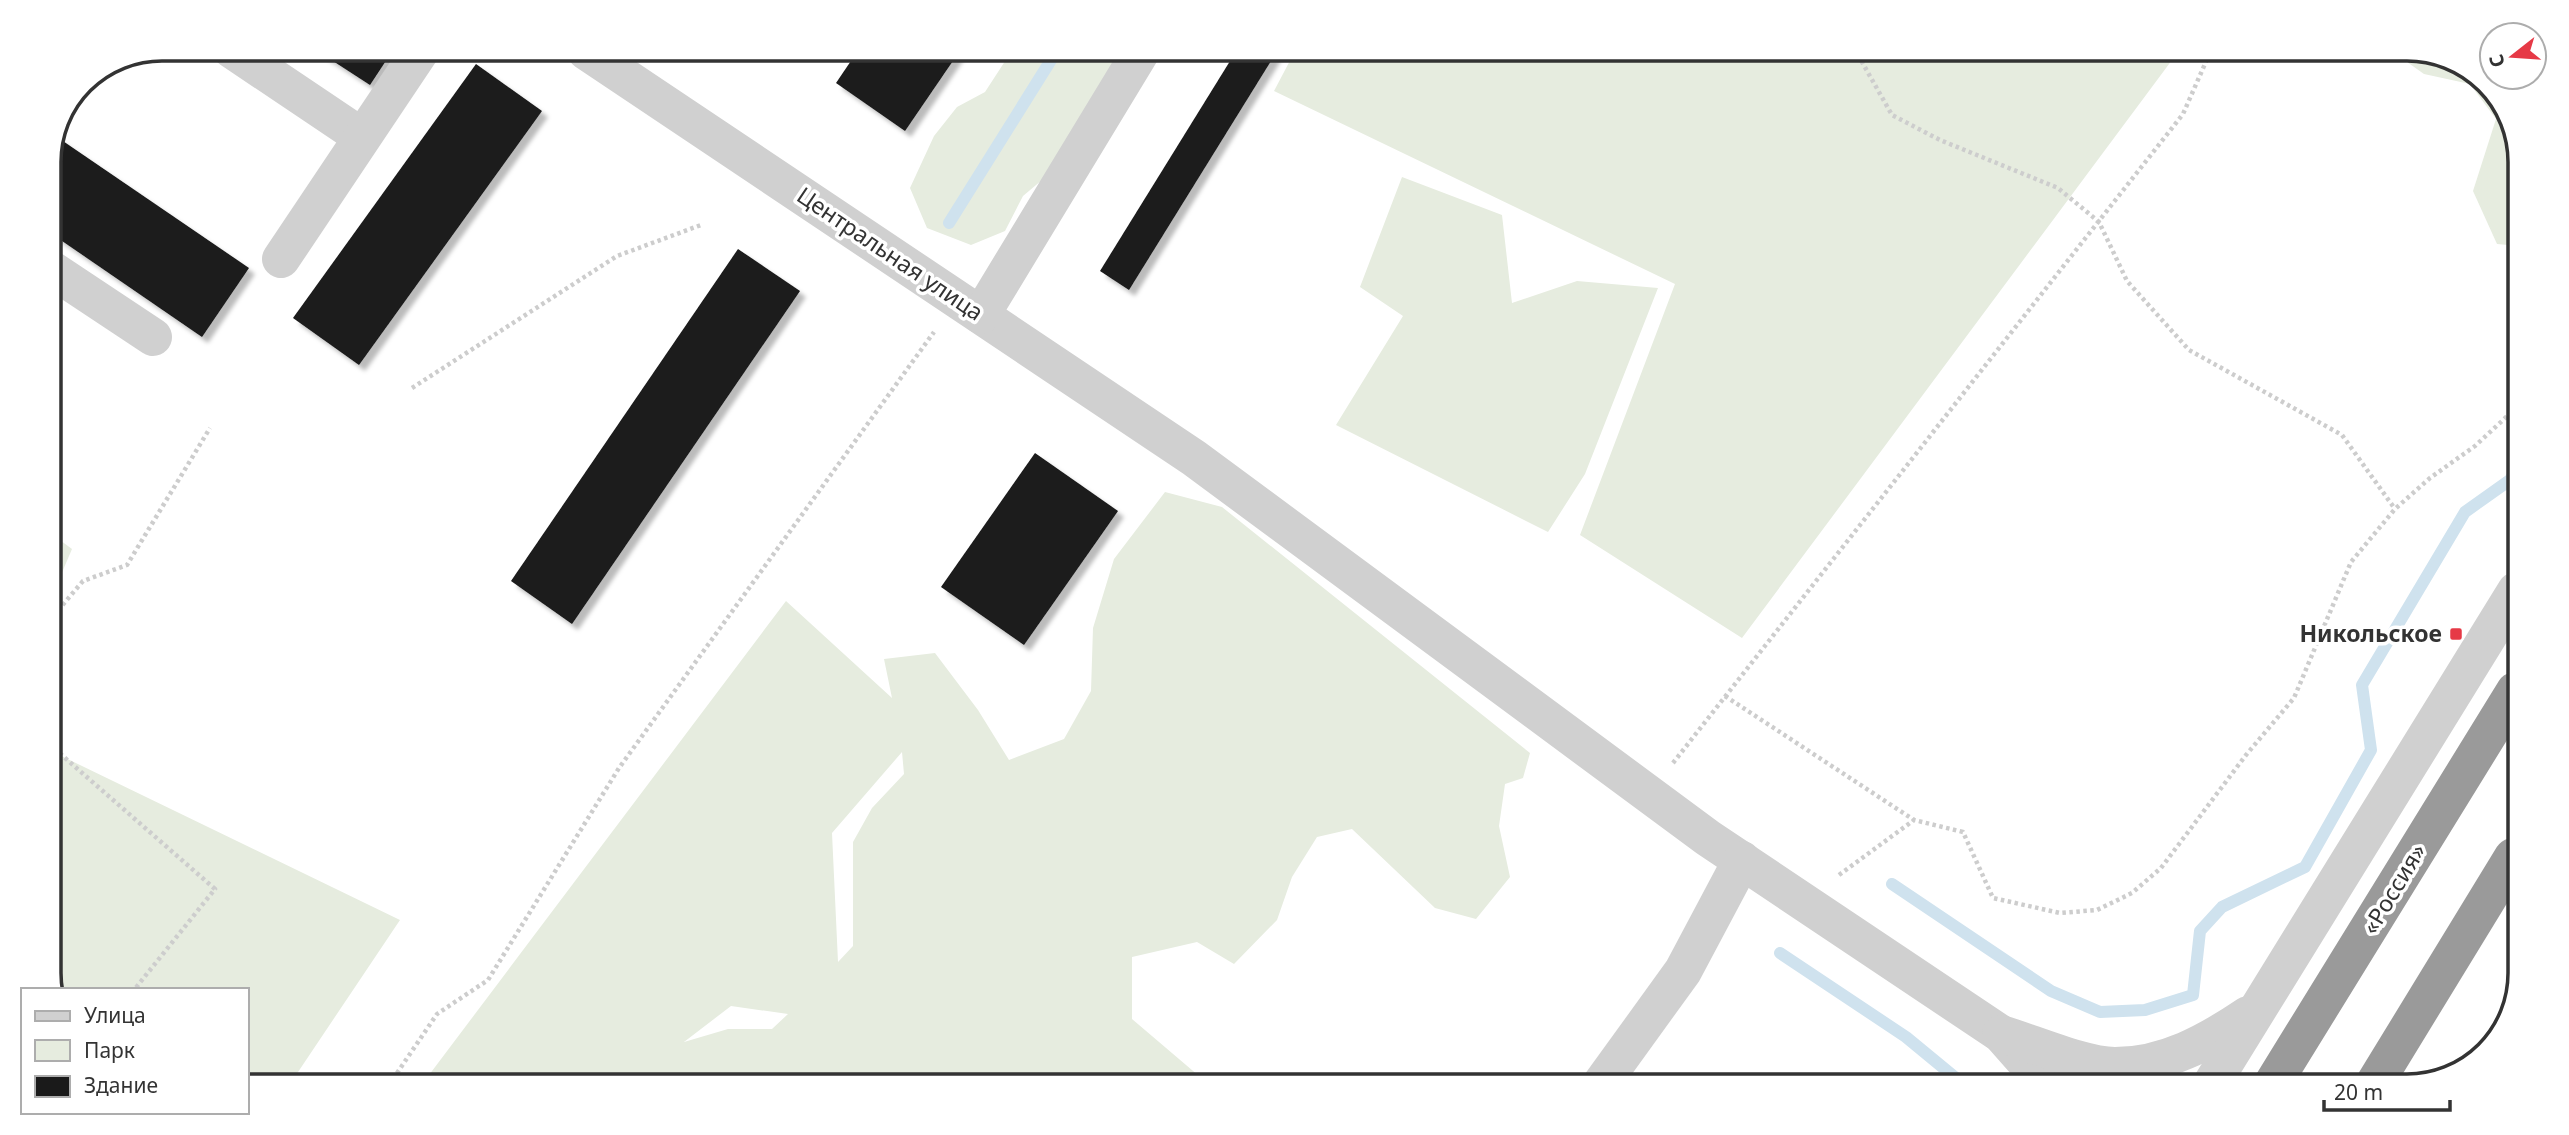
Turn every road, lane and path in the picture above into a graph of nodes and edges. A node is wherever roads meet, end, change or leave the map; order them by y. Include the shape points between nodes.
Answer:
1 (249, 61) edge
2 (414, 61) edge
3 (601, 61) edge
4 (1135, 61) edge
5 (1861, 61) edge
6 (2206, 61) edge
7 (362, 137) junction
8 (2099, 222) junction
9 (701, 225) dead end
10 (281, 259) dead end
11 (61, 276) edge
12 (969, 307) junction
13 (153, 337) dead end
14 (412, 388) dead end
15 (2508, 416) edge
16 (210, 428) dead end
17 (2395, 509) junction
18 (2508, 604) edge
19 (61, 607) edge
20 (1725, 696) junction
21 (2508, 702) edge
22 (61, 754) edge
23 (1650, 794) junction
24 (1914, 820) junction
25 (1742, 860) junction
26 (2508, 865) edge
27 (1804, 900) junction
28 (136, 988) edge
29 (2259, 1008) junction
30 (2001, 1034) junction
31 (396, 1074) edge
32 (1609, 1074) edge
33 (2036, 1074) edge
34 (2218, 1074) edge
35 (2279, 1074) edge
36 (2381, 1074) edge

1 - 7 street
2 - 7 street
3 - 12 street, Центральная улица
4 - 12 street
5 - 8 path via 1892,115 1940,140 2058,188
6 - 8 path via 2183,114
7 - 10 street
8 - 17 path via 2127,281 2189,349 2342,435
8 - 20 path
9 - 14 path via 617,256
11 - 13 street
12 - 23 street, Центральная улица via 1194,458
12 - 31 path via 619,768 488,980 437,1013
15 - 17 path
16 - 19 path via 127,565 83,581
17 - 24 path via 2351,562 2294,698 2161,868 2132,894 2097,910 2060,913 1993,898 1963,832
18 - 29 street
20 - 23 path
20 - 24 path
21 - 35 highway, «Россия»
22 - 28 path via 215,889
23 - 25 street, Центральная улица
24 - 27 path
25 - 27 street, Центральная улица
25 - 32 street via 1683,971
26 - 36 highway
27 - 30 street, Центральная улица
29 - 30 street via 2184,1052 2113,1066
29 - 34 street
30 - 33 street

